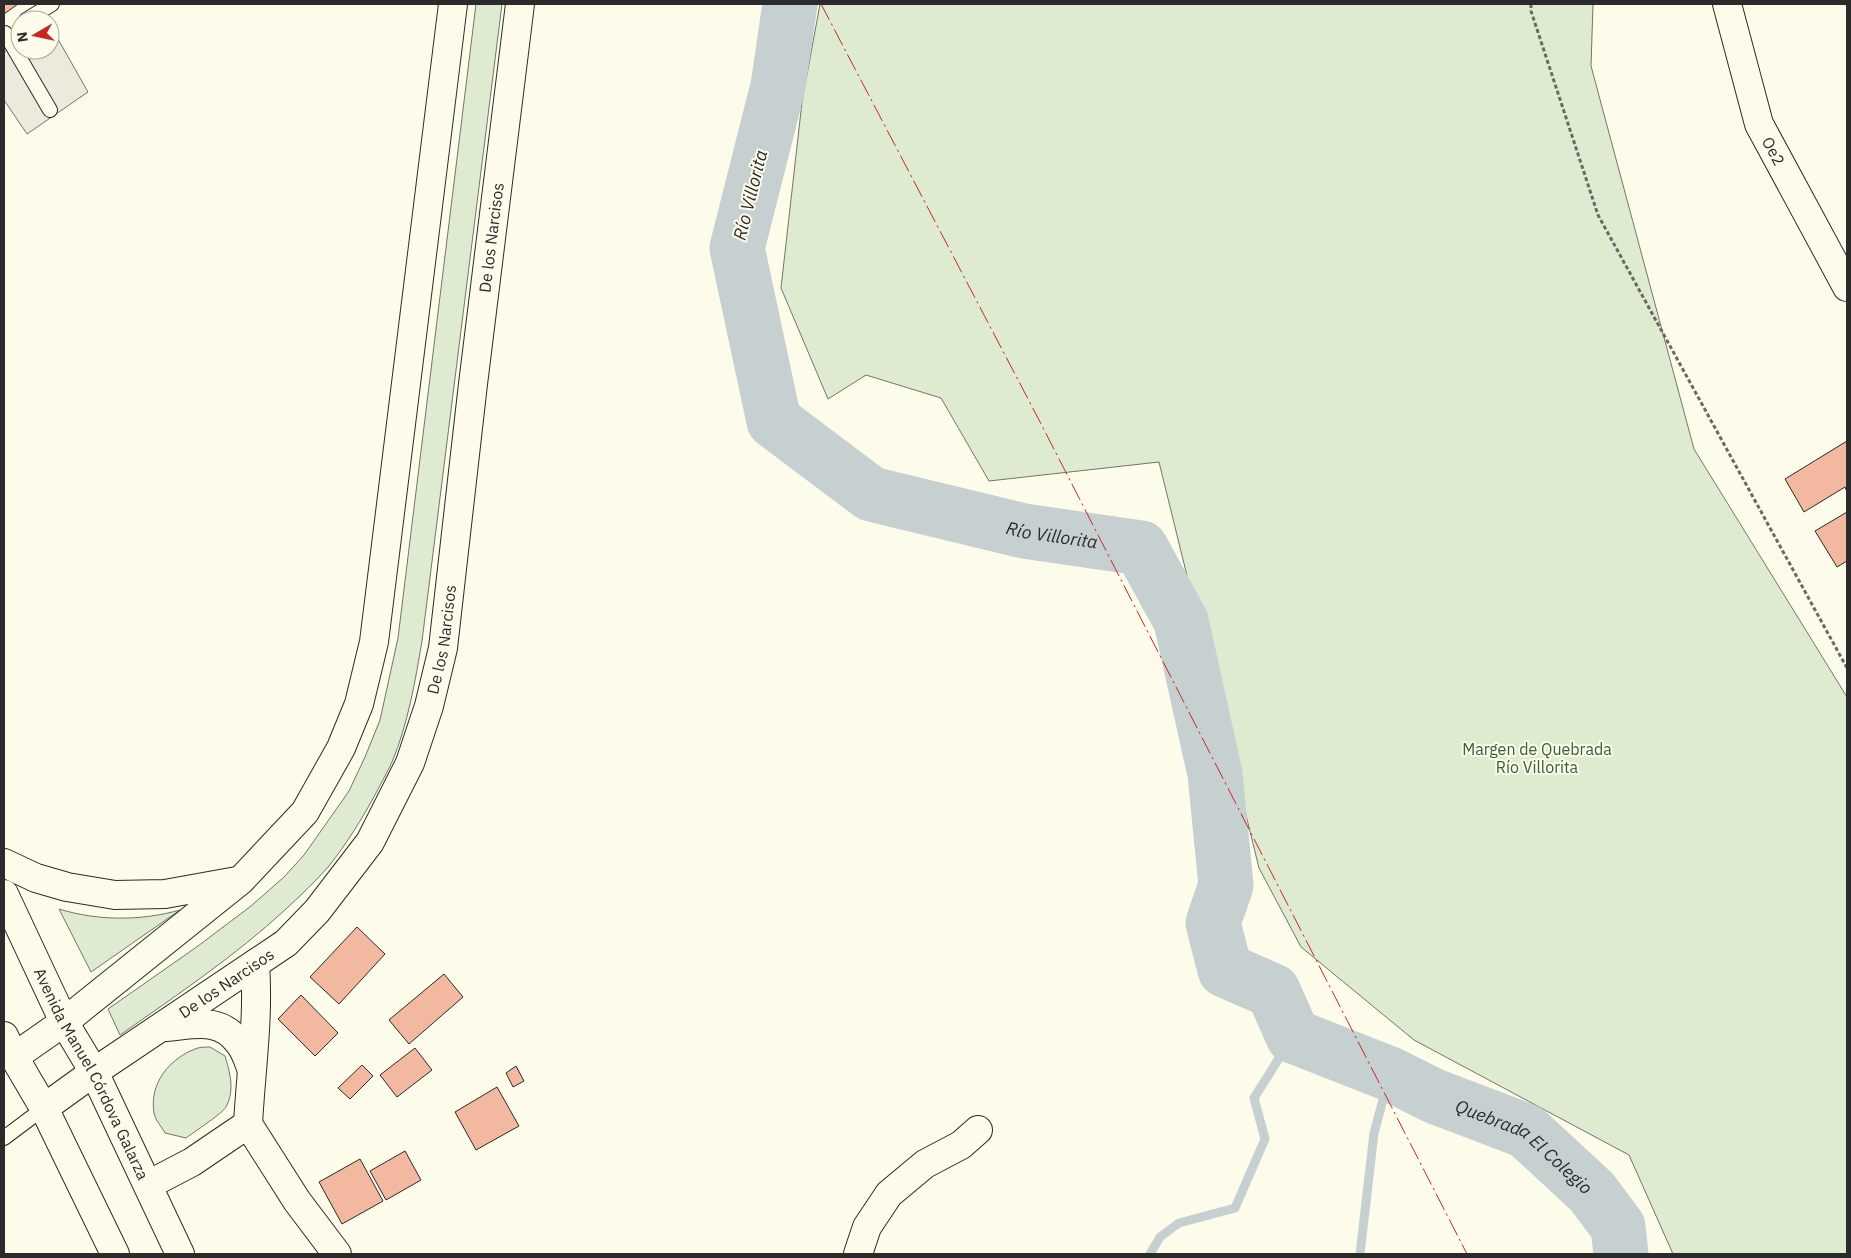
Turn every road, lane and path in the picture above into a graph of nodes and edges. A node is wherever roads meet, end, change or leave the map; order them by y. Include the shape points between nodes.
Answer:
1 (453, 4) edge
2 (520, 4) edge
3 (1531, 4) edge
4 (1727, 4) edge
5 (4, 34) edge
6 (50, 110) dead end
7 (1847, 287) edge
8 (1847, 668) edge
9 (4, 863) edge
10 (241, 880) junction
11 (4, 894) edge
12 (255, 964) junction
13 (64, 1022) junction
14 (163, 1027) junction
15 (7, 1053) edge
16 (251, 1068) junction
17 (94, 1072) junction
18 (44, 1108) junction
19 (248, 1124) junction
20 (978, 1130) dead end
21 (4, 1138) edge
22 (148, 1185) junction
23 (115, 1254) edge
24 (180, 1254) edge
25 (337, 1254) edge
26 (858, 1254) edge

1 - 10 main road via 372,651 359,704 324,779 305,812
2 - 12 main road, De los Narcisos via 443,648 429,706 410,763 370,842 317,911 286,943
3 - 8 path via 1598,215
4 - 7 main road, Oe2 via 1760,124
5 - 6 lane
9 - 10 main road via 36,878 115,895 165,894
10 - 13 main road
11 - 13 main road, Avenida Manuel Córdova Galarza
12 - 14 main road, De los Narcisos
12 - 16 main road via 256,1020
13 - 15 main road
13 - 17 main road, Avenida Manuel Córdova Galarza
14 - 16 main road via 211,1024 240,1043
14 - 17 main road, De los Narcisos
15 - 18 main road
16 - 19 main road
17 - 18 main road, De los Narcisos
17 - 22 main road, Avenida Manuel Córdova Galarza
18 - 21 lane
18 - 23 main road
19 - 22 main road via 192,1162
19 - 25 main road via 297,1201
20 - 26 main road via 961,1145 924,1164 889,1194 868,1227
22 - 24 main road, Avenida Manuel Córdova Galarza

